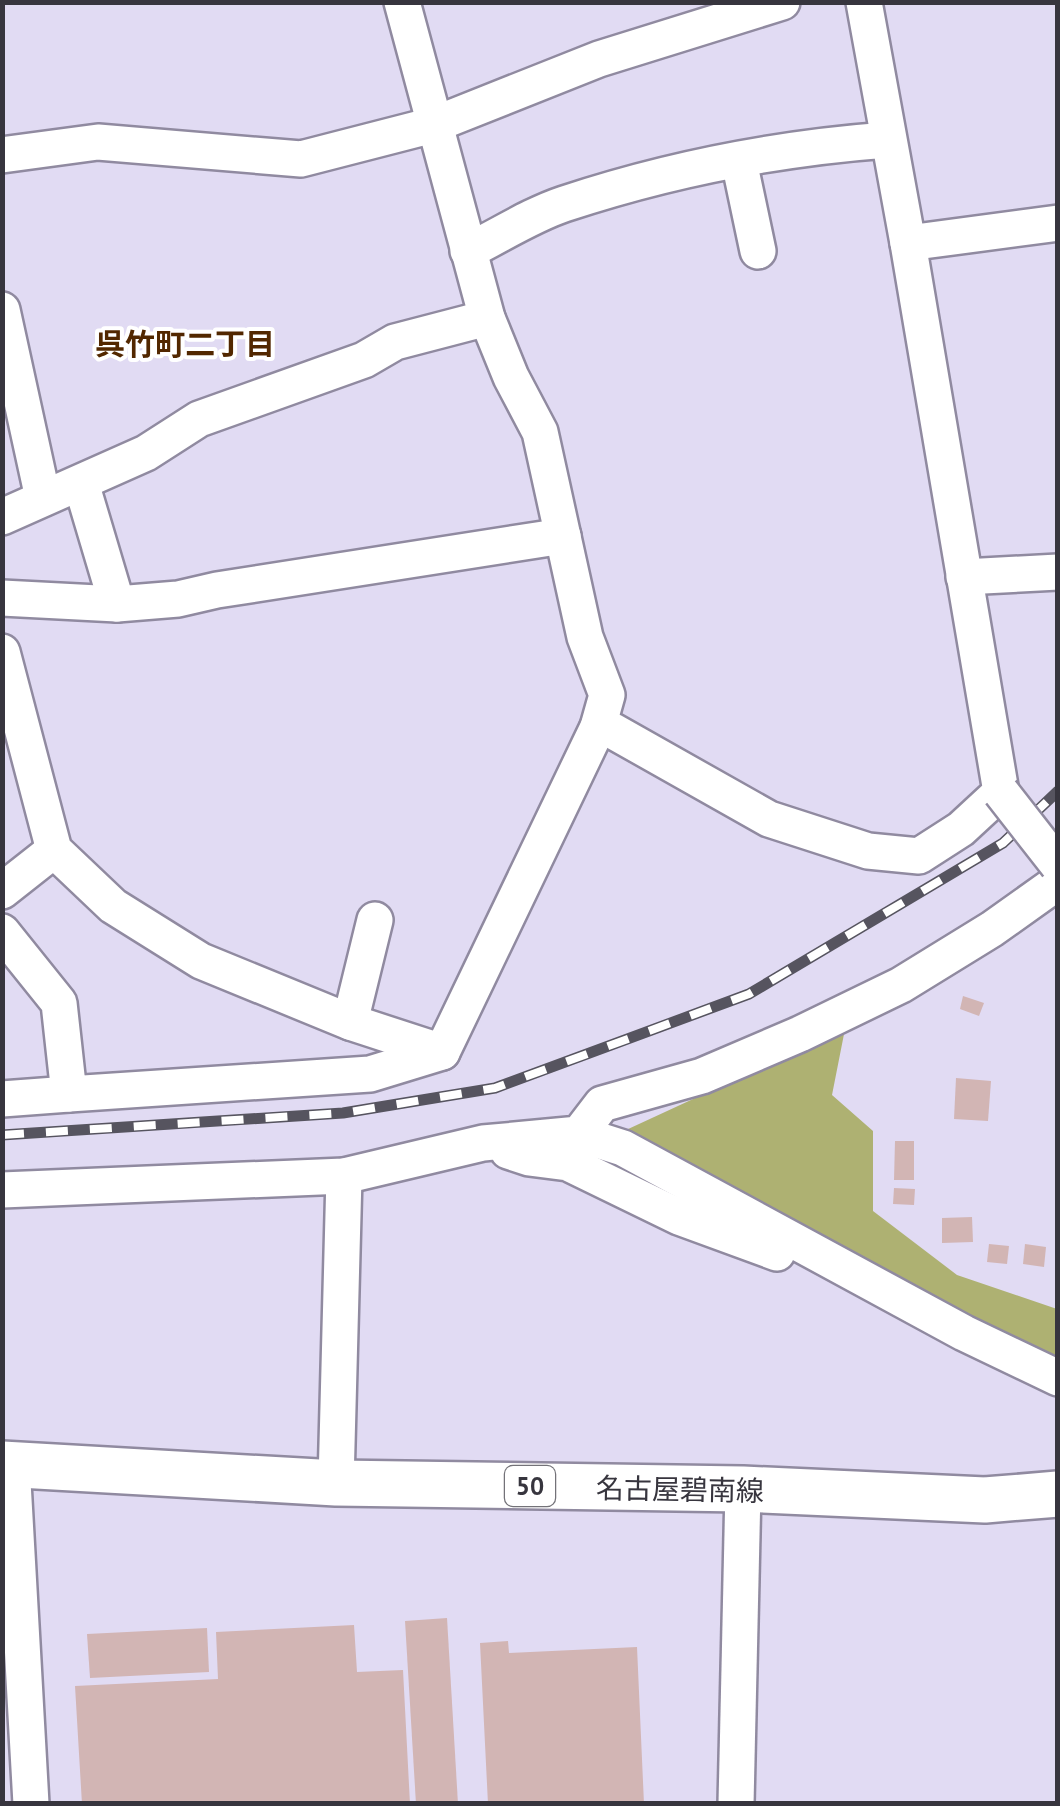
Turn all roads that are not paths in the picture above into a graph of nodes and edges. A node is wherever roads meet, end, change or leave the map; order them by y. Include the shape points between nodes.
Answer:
1 (402, 2) edge
2 (782, 2) edge
3 (864, 2) edge
4 (432, 126) junction
5 (888, 140) junction
6 (2, 155) edge
7 (739, 161) junction
8 (1058, 222) edge
9 (908, 243) junction
10 (758, 251) dead end
11 (468, 252) junction
12 (2, 310) edge
13 (487, 318) junction
14 (81, 483) junction
15 (43, 498) junction
16 (2, 517) edge
17 (563, 536) junction
18 (1058, 572) edge
19 (964, 577) junction
20 (2, 598) edge
21 (117, 604) junction
22 (2, 652) edge
23 (598, 727) junction
24 (1001, 792) junction
25 (54, 850) junction
26 (1058, 866) edge
27 (1058, 882) edge
28 (2, 891) edge
29 (374, 920) dead end
30 (2, 932) edge
31 (350, 1022) junction
32 (442, 1052) junction
33 (69, 1094) junction
34 (2, 1099) edge
35 (579, 1134) junction
36 (484, 1142) junction
37 (344, 1176) junction
38 (2, 1190) edge
39 (785, 1234) junction
40 (1058, 1378) edge
41 (7, 1464) edge
42 (336, 1484) junction
43 (743, 1489) junction
44 (1058, 1494) edge
45 (12, 1634) edge
46 (31, 1804) edge
47 (736, 1804) edge

1 - 4 street
2 - 4 street via 599,60
3 - 5 street
4 - 6 street via 301,160 98,142
4 - 11 street
5 - 7 street
5 - 9 street
7 - 10 street
7 - 11 street via 561,205
8 - 9 street
9 - 19 street
11 - 13 street
12 - 15 street
13 - 14 street via 395,342 364,360 199,419 146,454
13 - 17 street via 540,432
14 - 15 street
14 - 21 street
15 - 16 street
17 - 21 street
17 - 23 street via 585,637 606,695
18 - 19 street
19 - 24 street
20 - 21 street
22 - 25 street
23 - 24 street via 769,819 868,851 919,856 961,830
23 - 32 street
24 - 26 street, bridge
25 - 28 street
25 - 31 street via 113,906 201,960
27 - 35 street via 902,985 702,1076 602,1104
29 - 31 street
30 - 33 street via 59,1003
31 - 32 street
32 - 33 street via 370,1074
33 - 34 street
35 - 36 street
35 - 39 street via 623,1148
36 - 37 street
36 - 39 street via 568,1163 777,1253
37 - 38 street
37 - 42 street
39 - 40 street
41 - 42 main road, 名古屋碧南線 / 50
41 - 45 street
42 - 43 main road, 名古屋碧南線 / 50
43 - 44 main road, 名古屋碧南線 / 50 via 986,1500
43 - 47 street
45 - 46 street

